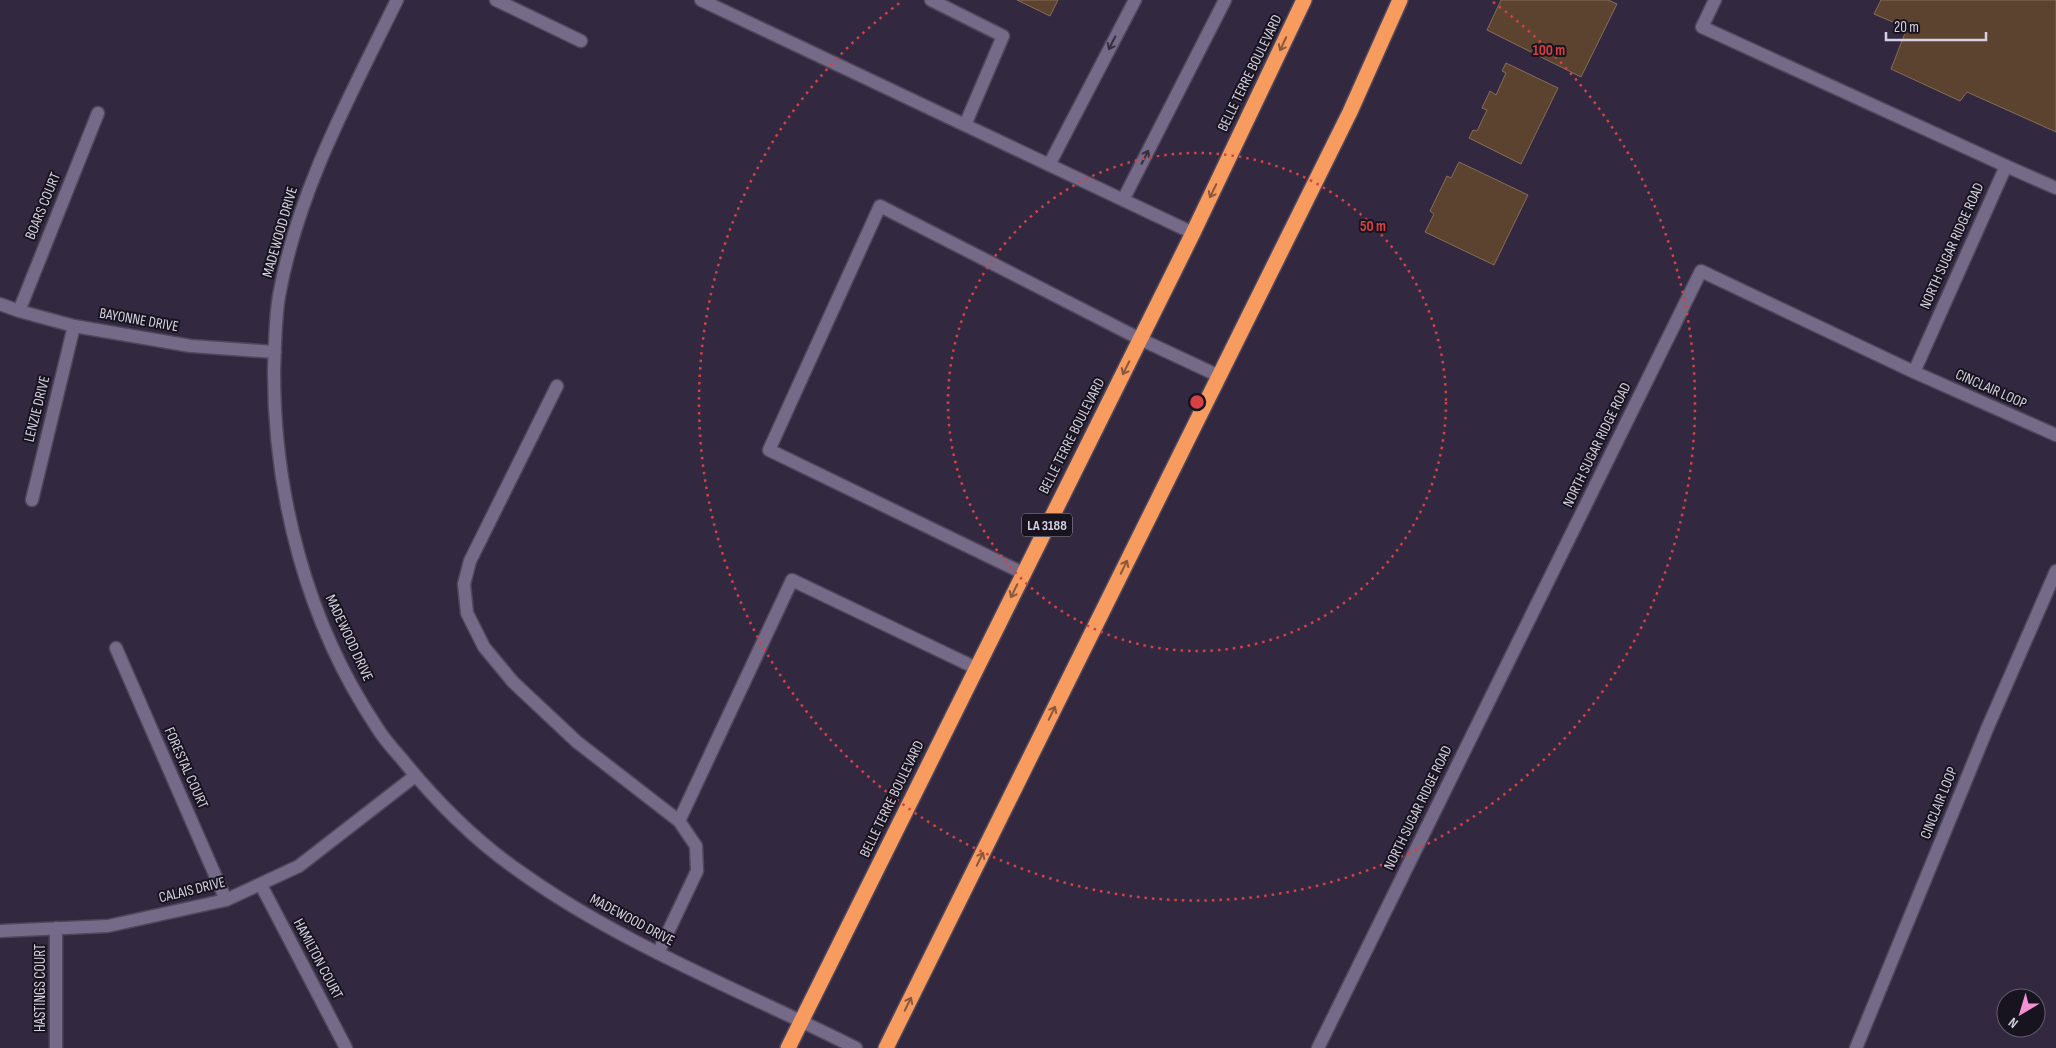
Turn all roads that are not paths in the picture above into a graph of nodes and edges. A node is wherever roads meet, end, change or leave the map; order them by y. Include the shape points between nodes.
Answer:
1 (397, 0) edge
2 (496, 0) edge
3 (701, 0) edge
4 (931, 0) edge
5 (1135, 0) edge
6 (1225, 0) edge
7 (1304, 0) edge
8 (1400, 0) edge
9 (1715, 0) edge
10 (581, 41) dead end
11 (98, 112) dead end
12 (965, 125) junction
13 (1049, 165) junction
14 (2006, 166) junction
15 (2056, 188) edge
16 (1123, 200) junction
17 (1193, 233) junction
18 (0, 304) edge
19 (19, 311) junction
20 (74, 326) junction
21 (1140, 339) junction
22 (274, 352) junction
23 (1914, 372) junction
24 (1219, 376) junction
25 (557, 386) dead end
26 (2056, 435) edge
27 (32, 500) dead end
28 (2056, 571) edge
29 (1024, 573) junction
30 (116, 648) dead end
31 (976, 668) junction
32 (416, 776) junction
33 (679, 820) junction
34 (261, 885) junction
35 (226, 900) junction
36 (56, 928) junction
37 (0, 931) edge
38 (658, 953) junction
39 (802, 1020) junction
40 (56, 1048) edge
41 (346, 1048) edge
42 (788, 1048) edge
43 (856, 1048) edge
44 (886, 1048) edge
45 (1318, 1048) edge
46 (1856, 1048) edge

1 - 22 street, MADEWOOD DRIVE via 313,177 292,239 278,299
2 - 10 street
3 - 12 street
4 - 12 street via 1003,36
5 -> 13 street
16 -> 6 street
7 -> 17 highway, BELLE TERRE BOULEVARD / LA 3188
8 - 24 highway via 1350,112
9 - 14 street via 1702,27
11 - 19 street, BOARS COURT
12 - 13 street
13 - 16 street
14 - 15 street
14 - 23 street, NORTH SUGAR RIDGE ROAD
16 - 17 street
17 - 21 highway, BELLE TERRE BOULEVARD / LA 3188
18 - 19 street, BAYONNE DRIVE
19 - 20 street, BAYONNE DRIVE
20 - 22 street, BAYONNE DRIVE via 191,346
20 - 27 street, LENZIE DRIVE
21 - 24 street
21 -> 29 highway, BELLE TERRE BOULEVARD / LA 3188
21 - 29 street via 880,206 769,450
22 - 32 street, MADEWOOD DRIVE via 274,414 282,478 312,599 340,665 377,728
23 - 26 street, CINCLAIR LOOP
23 - 45 street, NORTH SUGAR RIDGE ROAD via 1701,271
44 -> 24 highway
25 - 33 street via 470,561 464,584 467,613 484,648 513,682 576,742
28 - 46 street, CINCLAIR LOOP via 1987,729
29 -> 31 highway, BELLE TERRE BOULEVARD / LA 3188
30 - 35 street, FORESTAL COURT
31 - 33 street via 792,580
31 - 39 highway, BELLE TERRE BOULEVARD / LA 3188
32 - 34 street, CALAIS DRIVE via 299,866
32 - 38 street, MADEWOOD DRIVE via 468,830 517,870 574,908
33 - 38 street via 696,846 697,871
34 - 35 street, CALAIS DRIVE
34 - 41 street, HAMILTON COURT
35 - 36 street, CALAIS DRIVE via 108,926
36 - 37 street, CALAIS DRIVE
36 - 40 street, HASTINGS COURT
38 - 39 street, MADEWOOD DRIVE
39 - 42 highway, BELLE TERRE BOULEVARD / LA 3188
39 - 43 street, MADEWOOD DRIVE

